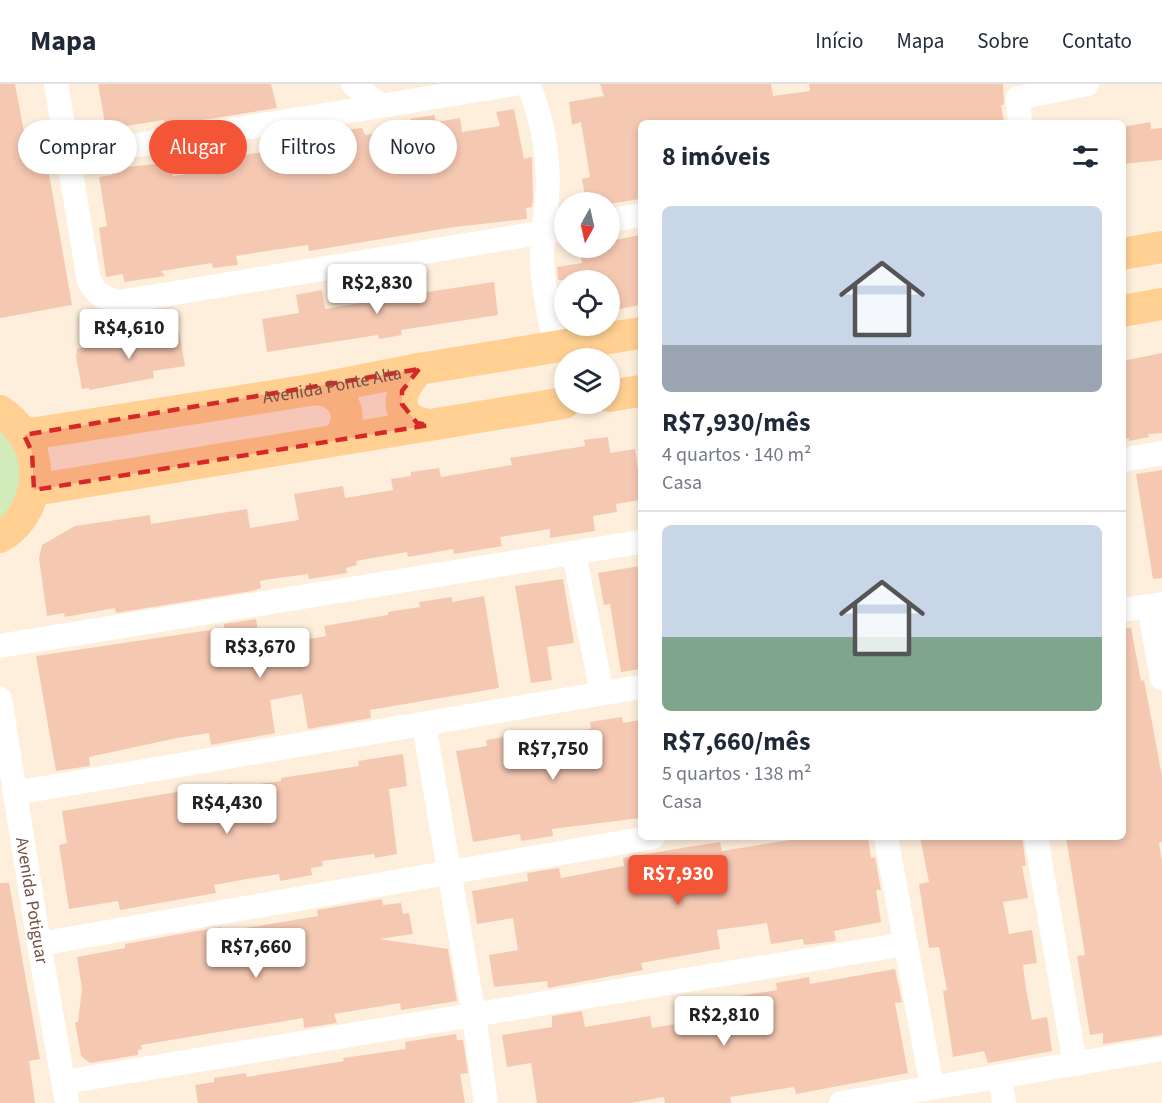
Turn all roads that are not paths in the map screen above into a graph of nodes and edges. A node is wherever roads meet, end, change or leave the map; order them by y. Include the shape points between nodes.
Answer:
1 (56, 84) edge
2 (353, 84) edge
3 (514, 84) edge
4 (528, 84) edge
5 (1087, 84) edge
6 (1017, 91) edge
7 (381, 106) junction
8 (62, 120) edge
9 (1020, 120) edge
10 (137, 145) edge
11 (71, 174) edge
12 (638, 215) edge
13 (620, 219) edge
14 (554, 230) edge
15 (1162, 247) edge
16 (1126, 253) edge
17 (1162, 304) edge
18 (1126, 309) edge
19 (638, 333) edge
20 (555, 347) junction
21 (420, 369) junction
22 (317, 389) junction
23 (638, 391) edge
24 (620, 394) edge
25 (554, 405) edge
26 (0, 411) edge
27 (429, 425) junction
28 (24, 435) junction
29 (337, 440) junction
30 (1162, 453) edge
31 (1126, 459) edge
32 (34, 490) junction
33 (1, 539) edge
34 (638, 542) edge
35 (574, 554) junction
36 (1155, 605) edge
37 (1126, 609) edge
38 (0, 646) edge
39 (1162, 678) edge
40 (638, 687) edge
41 (602, 693) junction
42 (0, 699) edge
43 (424, 725) junction
44 (5, 762) edge
45 (15, 793) junction
46 (638, 840) edge
47 (887, 840) edge
48 (1037, 840) edge
49 (449, 871) junction
50 (39, 944) junction
51 (906, 944) junction
52 (474, 1016) junction
53 (1162, 1049) edge
54 (1076, 1064) junction
55 (1000, 1077) junction
56 (932, 1087) junction
57 (66, 1093) edge
58 (486, 1103) edge
59 (841, 1103) edge
60 (1004, 1103) edge

1 - 8 street
2 - 7 street
3 - 7 street
4 - 14 street via 545,134
5 - 6 street
6 - 9 street
7 - 10 street
11 - 14 street via 89,281 102,298 120,302
12 - 13 street
14 - 20 street via 542,269
15 - 16 main road
17 - 18 main road
19 - 20 main road, Avenida Ponte Alta
20 - 21 main road, Avenida Ponte Alta
21 - 22 main road, Avenida Ponte Alta
21 - 27 main road via 402,391 402,404 417,423
22 - 28 main road, Avenida Ponte Alta
22 - 29 main road via 336,395 347,413 347,423
23 - 24 main road
25 - 27 main road
26 - 28 main road
27 - 29 main road
28 - 32 main road via 36,471
29 - 32 main road
30 - 31 street
32 - 33 main road via 18,522
34 - 35 street
35 - 38 street
35 - 41 street
36 - 37 street
36 - 39 street
40 - 41 street
41 - 43 street
42 - 44 street, Avenida Potiguar
43 - 45 street
43 - 49 street
44 - 45 street, Avenida Potiguar
45 - 50 street, Avenida Potiguar
46 - 49 street
47 - 51 street
48 - 54 street
49 - 50 street
49 - 52 street
50 - 57 street, Avenida Potiguar
51 - 52 street
51 - 56 street
52 - 57 street
52 - 58 street
53 - 54 street
54 - 55 street
55 - 56 street
55 - 60 street
56 - 59 street

